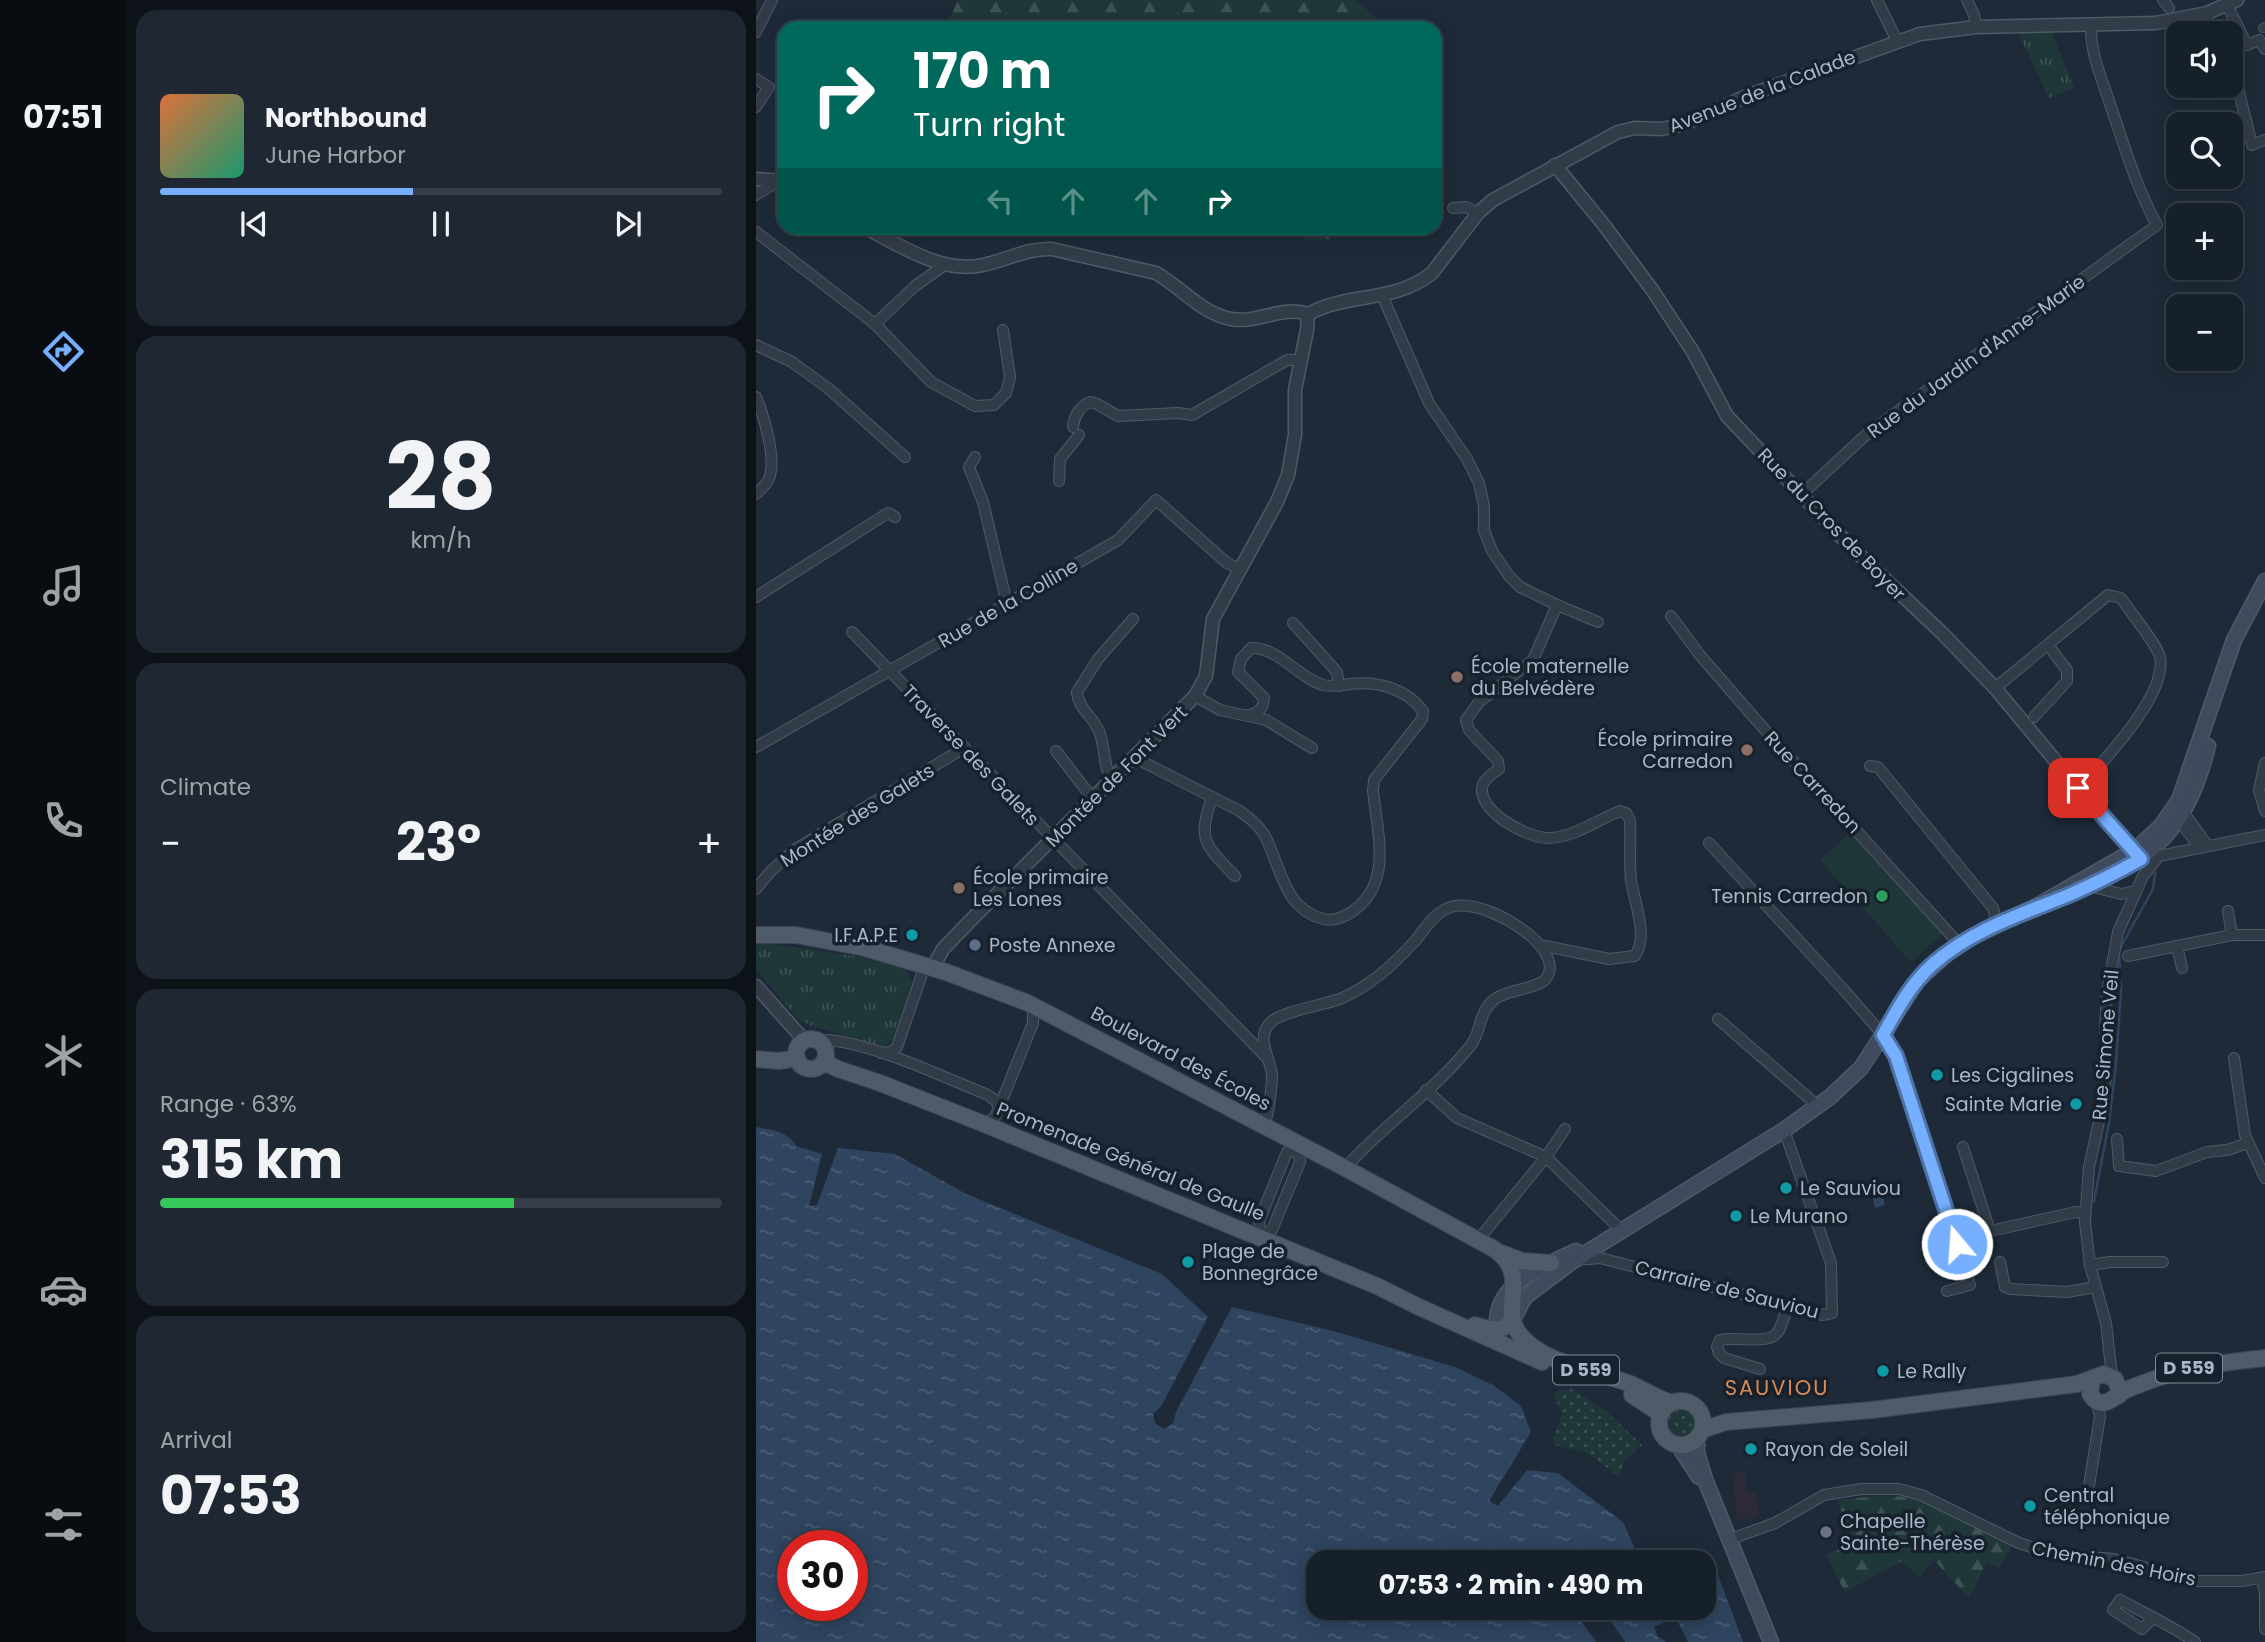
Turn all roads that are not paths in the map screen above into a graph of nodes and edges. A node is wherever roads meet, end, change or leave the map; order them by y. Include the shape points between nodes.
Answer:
1 (772, 0) edge
2 (1877, 0) edge
3 (1966, 0) edge
4 (2232, 3) edge
5 (2207, 13) junction
6 (2208, 21) edge
7 (2091, 26) junction
8 (1976, 27) junction
9 (756, 32) edge
10 (1897, 41) junction
11 (2265, 49) edge
12 (756, 79) edge
13 (2240, 98) edge
14 (756, 107) edge
15 (2264, 140) edge
16 (1555, 165) junction
17 (756, 179) edge
18 (777, 180) edge
19 (777, 183) edge
20 (756, 195) edge
21 (1453, 208) dead end
22 (1478, 213) junction
23 (756, 232) edge
24 (880, 235) edge
25 (946, 264) junction
26 (1382, 295) junction
27 (1308, 314) junction
28 (875, 324) junction
29 (1003, 330) dead end
30 (758, 348) edge
31 (1300, 360) junction
32 (756, 397) edge
33 (905, 457) dead end
34 (975, 457) dead end
35 (1059, 481) dead end
36 (756, 494) edge
37 (1801, 495) junction
38 (895, 517) dead end
39 (1239, 569) junction
40 (2265, 581) edge
41 (756, 597) edge
42 (1007, 604) junction
43 (1557, 605) junction
44 (1671, 616) dead end
45 (1133, 619) dead end
46 (1598, 622) dead end
47 (1293, 623) dead end
48 (852, 632) dead end
49 (2048, 645) junction
50 (889, 671) junction
51 (1339, 686) junction
52 (1995, 688) junction
53 (1195, 696) junction
54 (1248, 715) junction
55 (2034, 717) dead end
56 (756, 747) edge
57 (964, 748) junction
58 (1312, 748) dead end
59 (1056, 751) dead end
60 (1135, 758) junction
61 (2265, 763) edge
62 (1870, 766) dead end
63 (1112, 780) junction
64 (2087, 780) dead end
65 (1212, 797) junction
66 (1093, 799) junction
67 (2265, 811) edge
68 (2180, 812) junction
69 (2265, 835) edge
70 (1053, 839) junction
71 (1709, 843) dead end
72 (2204, 846) junction
73 (2138, 854) junction
74 (1235, 876) dead end
75 (758, 886) edge
76 (2089, 886) junction
77 (2135, 891) junction
78 (2035, 906) junction
79 (2228, 911) dead end
80 (2002, 922) junction
81 (756, 935) edge
82 (2232, 935) junction
83 (2265, 935) edge
84 (1540, 945) junction
85 (1960, 945) junction
86 (2178, 946) junction
87 (2127, 956) dead end
88 (929, 966) junction
89 (2182, 968) dead end
90 (756, 986) edge
91 (1033, 1005) junction
92 (1718, 1019) dead end
93 (1883, 1035) junction
94 (804, 1040) junction
95 (823, 1043) junction
96 (881, 1053) junction
97 (797, 1058) junction
98 (1268, 1058) junction
99 (2234, 1058) dead end
100 (756, 1059) edge
101 (824, 1062) junction
102 (1426, 1090) junction
103 (1818, 1106) junction
104 (999, 1108) junction
105 (984, 1124) junction
106 (1264, 1126) junction
107 (1565, 1129) dead end
108 (1784, 1130) junction
109 (2116, 1139) dead end
110 (2248, 1143) junction
111 (1296, 1147) junction
112 (1963, 1147) dead end
113 (1546, 1157) junction
114 (1345, 1168) junction
115 (2265, 1178) edge
116 (2085, 1213) junction
117 (1635, 1222) junction
118 (1620, 1229) junction
119 (1261, 1237) junction
120 (1478, 1240) junction
121 (1600, 1251) junction
122 (1501, 1253) junction
123 (2000, 1262) dead end
124 (2164, 1262) dead end
125 (1551, 1263) junction
126 (2090, 1265) junction
127 (1514, 1283) junction
128 (2095, 1287) junction
129 (1947, 1291) dead end
130 (1788, 1306) junction
131 (1513, 1319) junction
132 (1499, 1337) junction
133 (2265, 1355) edge
134 (1760, 1369) dead end
135 (2104, 1393) junction
136 (1666, 1409) junction
137 (1698, 1409) junction
138 (1825, 1414) junction
139 (1700, 1434) junction
140 (1678, 1445) junction
141 (2089, 1486) dead end
142 (1716, 1509) junction
143 (1728, 1540) junction
144 (2264, 1578) edge
145 (2153, 1618) dead end
146 (2265, 1629) edge
147 (1771, 1642) edge
148 (2195, 1642) edge

1 - 9 street
2 - 10 street
3 - 8 street
4 - 5 street, Avenue de la Calade
4 - 11 street via 2247,45 2259,40
5 - 6 street
5 - 7 street, Avenue de la Calade via 2157,23
7 - 8 street, Avenue de la Calade
7 - 37 street, Rue du Jardin d'Anne-Marie via 2092,48 2108,99 2157,225 1869,432
8 - 10 street, Avenue de la Calade
10 - 16 street, Avenue de la Calade via 1749,95 1682,125 1618,132
12 - 14 street via 769,87
13 - 15 street via 2252,145
16 - 22 street, Avenue de la Calade
16 - 37 street, Rue du Cros de Boyer via 1656,296 1727,416
17 - 18 street
19 - 20 street
21 - 22 street via 1466,207
22 - 26 street, Avenue de la Calade via 1423,281
23 - 28 street
24 - 25 street, Avenue de la Calade
25 - 27 street, Avenue de la Calade via 982,266 1052,249 1156,273 1200,306 1234,320 1292,310
25 - 28 street
26 - 27 street, Avenue de la Calade via 1334,302
26 - 43 street via 1429,403 1479,483 1484,530 1492,551 1520,587
27 - 31 street, Montée de Font Vert
28 - 29 street via 931,382 975,406 993,405 1006,393 1010,377
30 - 33 street via 792,362 829,389
31 - 35 street via 1287,360 1196,414 1118,416 1090,402 1074,420 1076,431 1060,459
31 - 39 street, Montée de Font Vert via 1288,475
32 - 36 street via 771,472
34 - 42 street via 969,467 983,502
37 - 52 street, Rue du Cros de Boyer
38 - 41 street via 888,513
39 - 42 street, Rue de la Colline via 1156,500 1118,540
39 - 53 street, Montée de Font Vert via 1213,619 1206,676
40 - 68 main road via 2239,630 2199,778
42 - 50 street, Rue de la Colline
43 - 46 street
43 - 84 street via 1533,660 1479,702 1466,720 1469,730 1498,761 1499,769 1484,780 1482,790 1497,816 1529,835 1546,838 1559,837 1620,811 1626,813 1641,938 1635,956 1609,959
44 - 85 street, Rue Carredon via 1756,721
45 - 63 street via 1077,692 1097,727
47 - 51 street via 1338,672
48 - 50 street, Traverse des Galets
49 - 52 street
49 - 55 street via 2067,670 2067,681
49 - 64 street via 2108,596 2121,598 2160,656 2159,675 2138,720
50 - 56 street, Rue de la Colline
50 - 57 street, Traverse des Galets
51 - 54 street via 1314,681 1273,654 1251,649 1241,659 1238,673 1264,698 1263,707
51 - 65 street via 1392,687 1423,711 1422,719 1374,780 1380,864 1378,879 1358,907 1330,921 1311,916 1288,893 1264,835 1253,821
52 - 73 street, Rue du Cros de Boyer
53 - 54 street via 1220,710
53 - 60 street, Montée de Font Vert
54 - 58 street via 1279,727
57 - 70 street, Traverse des Galets
57 - 75 street, Montée des Galets via 794,850
59 - 66 street
60 - 63 street, Montée de Font Vert
60 - 65 street
61 - 67 street via 2259,790
62 - 80 street via 1878,767 1999,911
63 - 66 street, Montée de Font Vert
65 - 74 street via 1203,828 1206,840
66 - 70 street, Montée de Font Vert
68 - 72 street
68 - 73 main road via 2161,826
68 - 73 main road via 2163,839
69 - 72 street, Rue Simone Veil
70 - 88 street, Montée de Font Vert
70 - 98 street, Traverse des Galets
71 - 93 street
72 - 77 street, Rue Simone Veil via 2159,856
73 - 76 main road
73 - 78 main road
76 - 77 street via 2121,894
76 - 78 main road
77 - 116 street, Rue Simone Veil via 2118,932 2107,992 2105,1089
78 - 80 main road
79 - 82 street
80 - 85 main road
81 - 88 main road, Boulevard des Écoles via 796,935
82 - 83 street
82 - 86 street
84 - 98 street via 1515,923 1498,916 1477,908 1447,908 1368,985 1270,1022 1263,1041
84 - 102 street via 1550,965 1547,979 1493,1000 1482,1014 1474,1041
85 - 93 main road via 1918,980
86 - 87 street
86 - 89 street
88 - 91 main road, Boulevard des Écoles
88 - 96 street, Montée de Font Vert via 897,1047
90 - 94 street
91 - 104 street via 1033,1023
91 - 106 main road, Boulevard des Écoles
92 - 103 street
93 - 103 main road via 1860,1068
93 - 129 street via 1896,1056 1970,1285
94 - 95 main road via 814,1038
94 - 97 main road via 796,1050
95 - 96 street via 844,1042
95 - 101 main road
96 - 104 street via 988,1095
97 - 100 main road
97 - 101 main road via 811,1069
98 - 106 street via 1272,1076
99 - 110 street
101 - 105 main road, Promenade Général de Gaulle
102 - 113 street via 1457,1118
102 - 114 street
103 - 108 main road
104 - 105 street
105 - 119 main road, Promenade Général de Gaulle
106 - 111 main road, Boulevard des Écoles
107 - 113 street
108 - 117 main road
108 - 130 street, Carraire de Sauviou via 1831,1263 1832,1313 1822,1315
109 - 110 street via 2119,1166 2156,1171
110 - 115 street
111 - 114 main road, Boulevard des Écoles
111 - 119 street via 1287,1152 1259,1221
111 - 119 street via 1300,1162 1272,1230
112 - 116 street via 1990,1231
113 - 118 street
113 - 120 street
114 - 120 main road, Boulevard des Écoles
116 - 126 street, Rue Simone Veil
117 - 118 main road
117 - 121 main road
118 - 125 main road
119 - 132 main road, Promenade Général de Gaulle
120 - 122 main road, Boulevard des Écoles
121 - 130 street, Carraire de Sauviou
121 - 131 main road via 1573,1261 1525,1297
122 - 125 main road, Boulevard des Écoles via 1522,1261
122 - 127 main road
123 - 128 street via 2005,1287 2011,1289 2067,1292
124 - 126 street
125 - 127 main road
126 - 128 street, Rue Simone Veil
127 - 131 main road
127 - 132 main road via 1502,1303
128 - 135 street, Rue Simone Veil via 2106,1323
130 - 134 street via 1773,1337 1720,1340 1718,1353 1724,1358
131 - 132 main road
131 - 136 main road, D 559 via 1518,1332 1539,1350 1633,1385
132 - 136 main road, D 559 via 1568,1374
133 - 135 main road, D 559 via 2201,1361 2131,1378
135 - 138 main road, D 559 via 1969,1399
135 - 141 street, Rue Simone Veil
136 - 137 main road via 1683,1401
136 - 140 main road via 1661,1432
137 - 138 main road, D 559
137 - 139 main road via 1703,1421
138 - 139 main road, D 559 via 1726,1422
139 - 140 main road via 1688,1444
139 - 142 main road via 1697,1453
140 - 142 main road
142 - 143 main road
143 - 144 street, Chemin des Hoirs via 1775,1523 1824,1495 1899,1489 2053,1554 2114,1559 2196,1581
143 - 147 main road
144 - 146 street, Chemin des Hoirs
145 - 148 street

